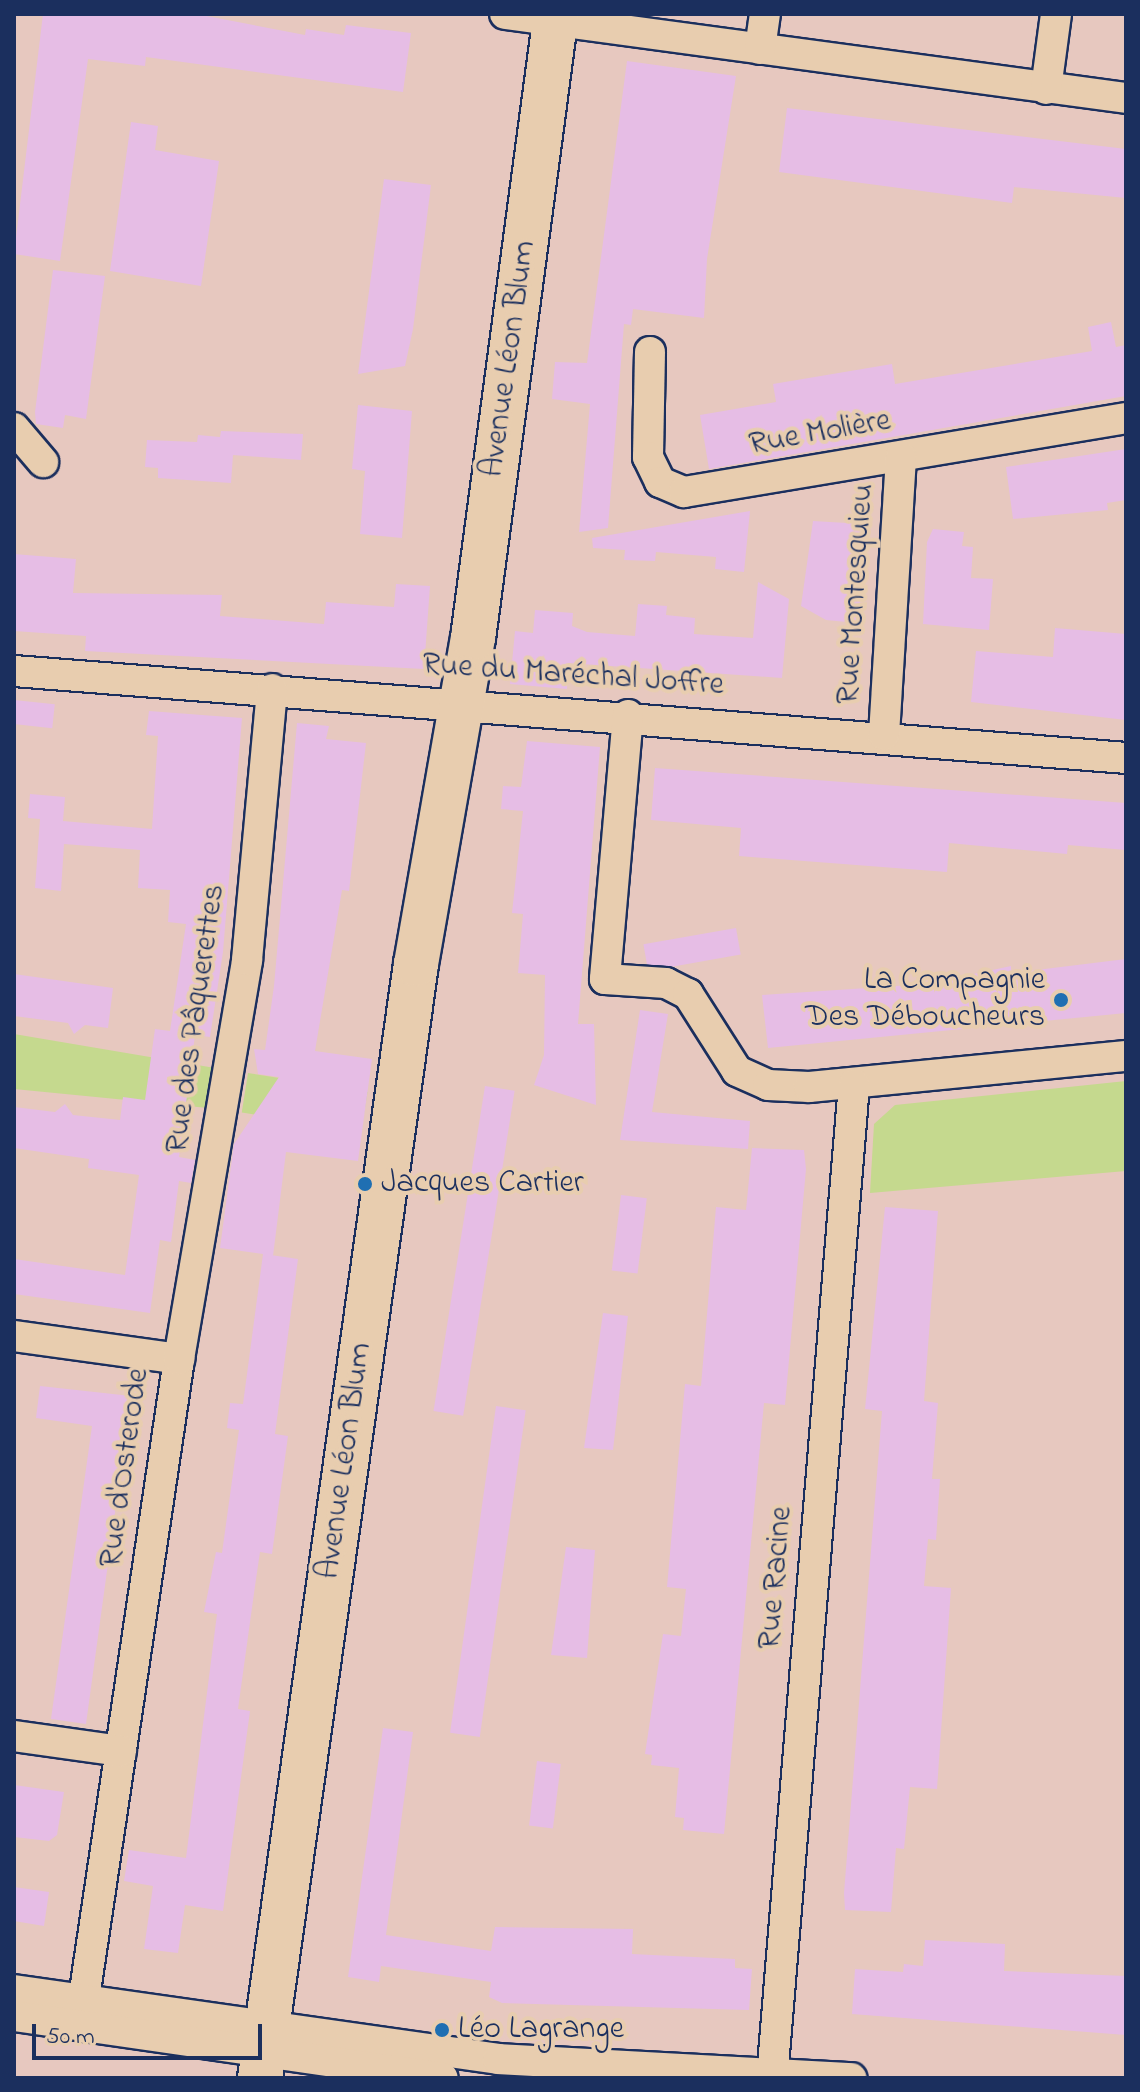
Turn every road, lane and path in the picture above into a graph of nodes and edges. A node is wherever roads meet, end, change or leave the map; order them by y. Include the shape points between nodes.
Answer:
1 (765, 14) edge
2 (1056, 14) edge
3 (537, 16) edge
4 (760, 49) junction
5 (1046, 89) junction
6 (1126, 98) edge
7 (650, 352) dead end
8 (1126, 418) edge
9 (14, 428) edge
10 (901, 457) junction
11 (43, 462) dead end
12 (14, 671) edge
13 (272, 689) junction
14 (459, 703) junction
15 (628, 715) junction
16 (884, 735) junction
17 (1126, 758) edge
18 (1126, 1056) edge
19 (854, 1084) junction
20 (14, 1336) edge
21 (179, 1359) junction
22 (14, 1736) edge
23 (121, 1751) junction
24 (14, 1990) edge
25 (82, 2013) junction
26 (14, 2016) edge
27 (275, 2054) edge
28 (772, 2076) edge
29 (443, 2078) edge
30 (851, 2078) edge

1 - 4 street
2 - 5 street
3 - 4 street
3 - 14 main road, Avenue Léon Blum via 455,618
4 - 5 street
5 - 6 street
7 - 10 street, Rue Molière via 648,457 668,488 703,491
8 - 10 street, Rue Molière
9 - 11 street
10 - 16 street, Rue Montesquieu
12 - 13 street, Rue du Maréchal Joffre
13 - 14 street, Rue du Maréchal Joffre
13 - 21 street, Rue des Pâquerettes via 247,960
14 - 15 street, Rue du Maréchal Joffre
14 - 27 main road, Avenue Léon Blum via 440,844 416,964
15 - 16 street, Rue du Maréchal Joffre
15 - 19 street via 605,979 666,983 688,994 728,1062 752,1080 787,1087
16 - 17 street, Rue du Maréchal Joffre
18 - 19 street
19 - 28 street, Rue Racine
20 - 21 street, Rue d'Osterode
21 - 23 street, Rue d'Osterode
22 - 23 street
23 - 25 street, Rue d'Osterode
24 - 25 street
25 - 26 street
25 - 27 street
27 - 28 street via 498,2059
27 - 29 street
28 - 30 street

